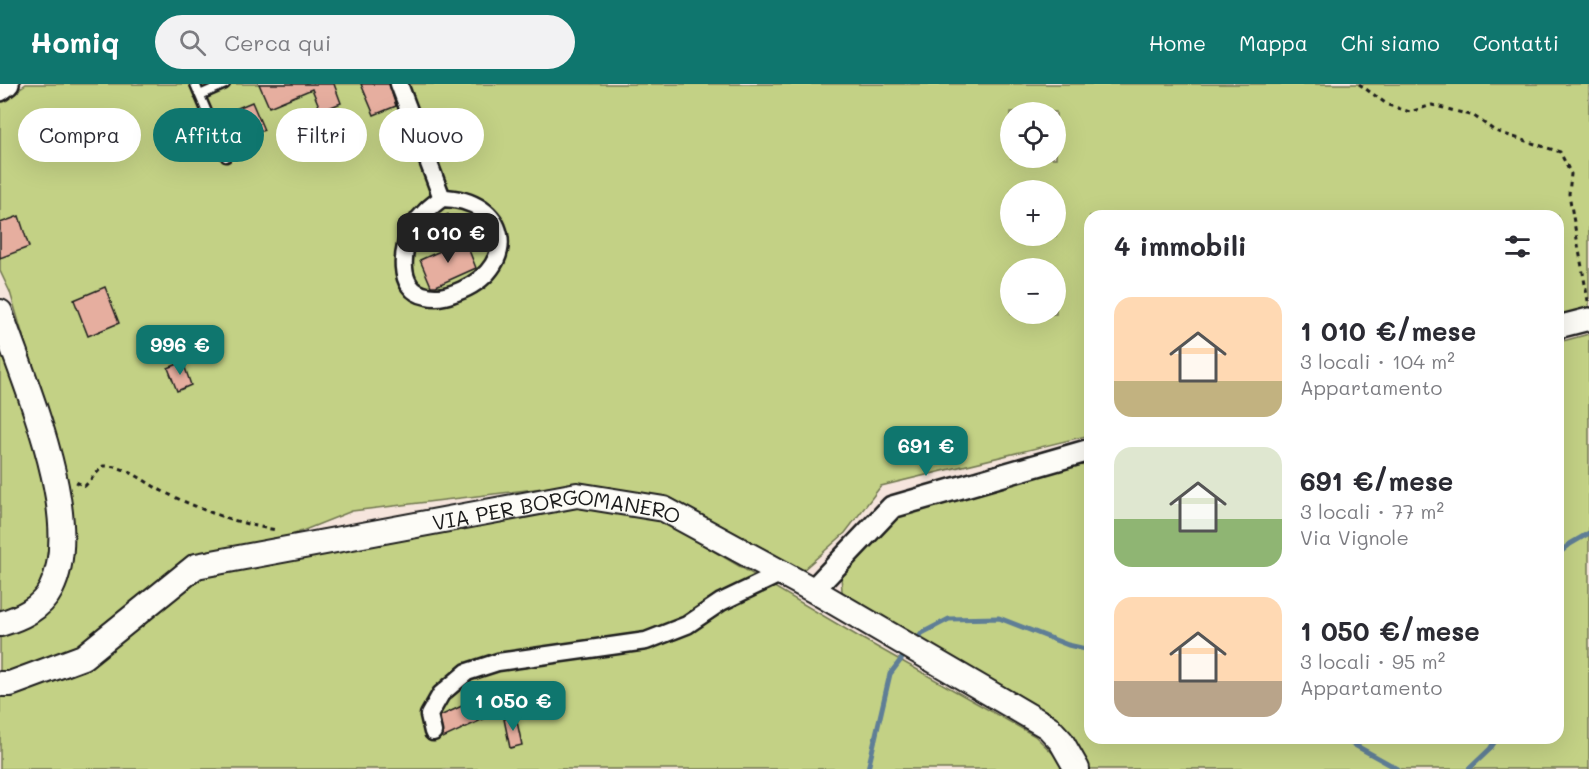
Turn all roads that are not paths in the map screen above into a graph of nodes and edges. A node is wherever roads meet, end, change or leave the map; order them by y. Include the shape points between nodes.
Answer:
1 (8, 84) edge
2 (195, 84) edge
3 (225, 84) edge
4 (399, 84) edge
5 (0, 90) edge
6 (200, 95) junction
7 (205, 108) edge
8 (442, 198) junction
9 (0, 312) edge
10 (1589, 320) edge
11 (1564, 326) edge
12 (1084, 452) edge
13 (782, 573) junction
14 (813, 590) junction
15 (0, 624) edge
16 (0, 684) edge
17 (432, 732) dead end
18 (1077, 769) edge

1 - 5 street
2 - 6 lane
3 - 6 lane
4 - 8 street
6 - 7 lane
8 - 8 street via 412,228 405,249 403,268 410,287 424,296 448,297 467,288 487,275 498,257 499,235 491,217 476,204
9 - 15 main road via 45,443 58,497 62,547 50,591 35,609
10 - 11 street
12 - 14 street via 892,507
13 - 14 main road, VIA PER BORGOMANERO
13 - 16 main road, VIA PER BORGOMANERO via 664,509 577,495 196,566 83,657 10,684
13 - 17 street via 721,602 687,625 646,641 498,662 467,672 441,694 429,715
14 - 18 main road, VIA PER BORGOMANERO via 1048,727

